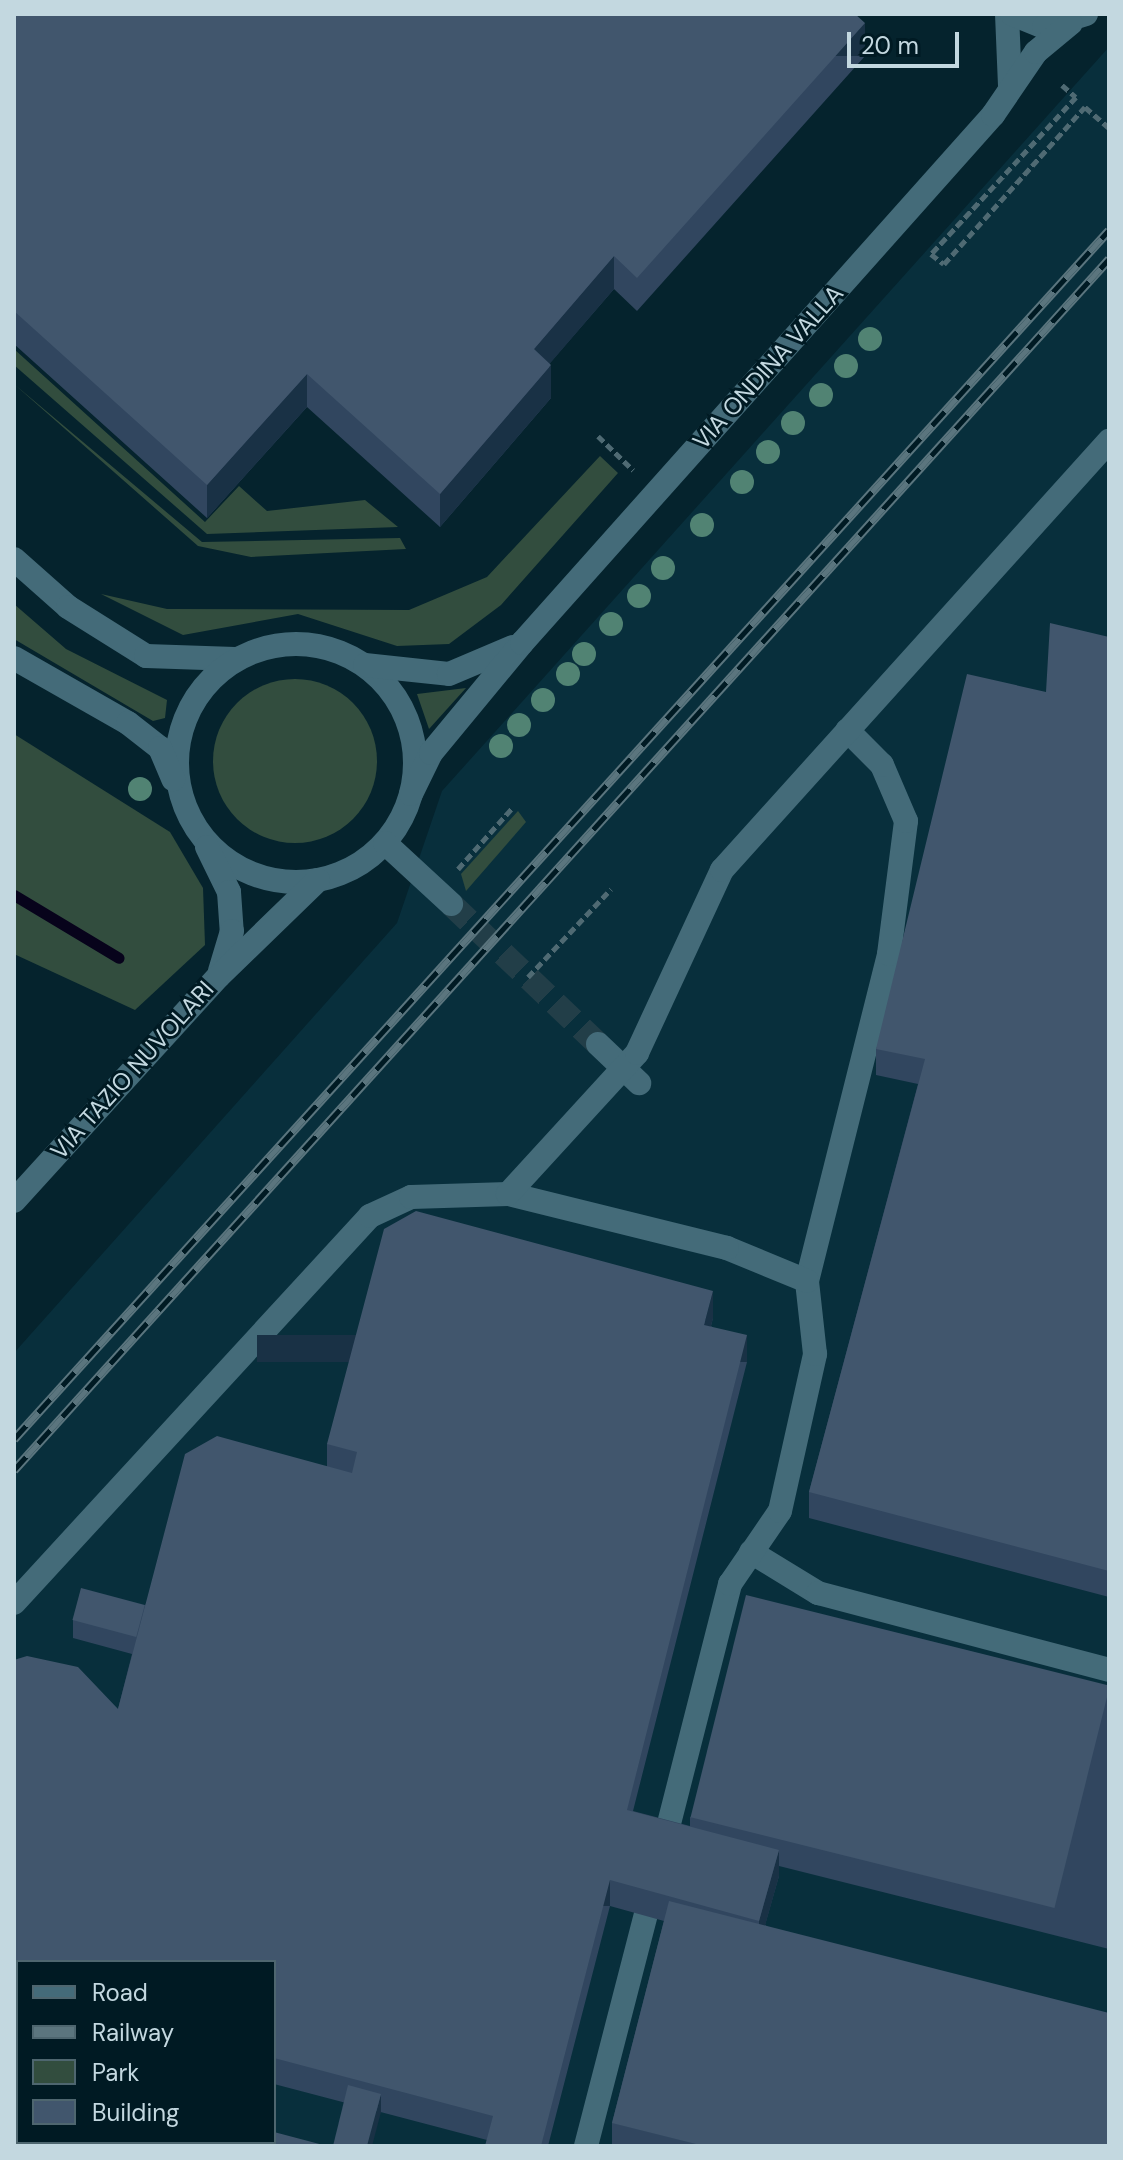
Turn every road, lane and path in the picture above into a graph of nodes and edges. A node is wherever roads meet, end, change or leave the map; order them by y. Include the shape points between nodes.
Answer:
1 (1009, 14) edge
2 (1079, 18) edge
3 (1062, 85) dead end
4 (1009, 88) junction
5 (1109, 128) edge
6 (598, 436) dead end
7 (1109, 441) edge
8 (633, 470) dead end
9 (14, 559) edge
10 (522, 643) junction
11 (14, 658) edge
12 (235, 659) junction
13 (365, 665) junction
14 (847, 730) junction
15 (411, 794) junction
16 (183, 801) junction
17 (513, 807) dead end
18 (203, 838) junction
19 (385, 843) junction
20 (461, 866) dead end
21 (318, 880) junction
22 (611, 889) dead end
23 (451, 904) tunnel mouth
24 (219, 976) junction
25 (528, 977) dead end
26 (598, 1044) tunnel mouth
27 (631, 1076) junction
28 (508, 1194) junction
29 (14, 1201) edge
30 (807, 1281) junction
31 (751, 1552) junction
32 (14, 1603) edge
33 (1109, 1670) edge
34 (586, 2146) edge

1 - 2 street via 1044,27
1 - 4 street
2 - 4 street, VIA ONDINA VALLA
3 - 5 path via 1076,97 931,254 944,264 1085,107
4 - 10 street, VIA ONDINA VALLA via 993,115
6 - 8 path
7 - 14 street
9 - 12 street via 68,607 146,656
10 - 13 street, VIA ONDINA VALLA via 449,674
10 - 15 street, VIA ONDINA VALLA via 431,753
11 - 16 street via 160,748
12 - 13 street via 300,642
12 - 16 street via 204,686 184,721 177,761
13 - 15 street via 409,722
14 - 27 street via 722,870
14 - 30 street via 882,765 906,821 889,954
15 - 19 street
16 - 18 street
17 - 20 path
18 - 21 street via 254,875
18 - 24 street, VIA TAZIO NUVOLARI via 229,892 232,931
19 - 21 street via 355,867
19 - 23 street
21 - 24 street, VIA TAZIO NUVOLARI
22 - 25 path
24 - 29 street, VIA TAZIO NUVOLARI
26 - 27 street
27 - 28 street
28 - 30 street via 727,1248
28 - 32 street via 411,1197 370,1216
30 - 31 street via 815,1354 780,1511
31 - 33 street via 818,1593
31 - 34 street via 730,1584

